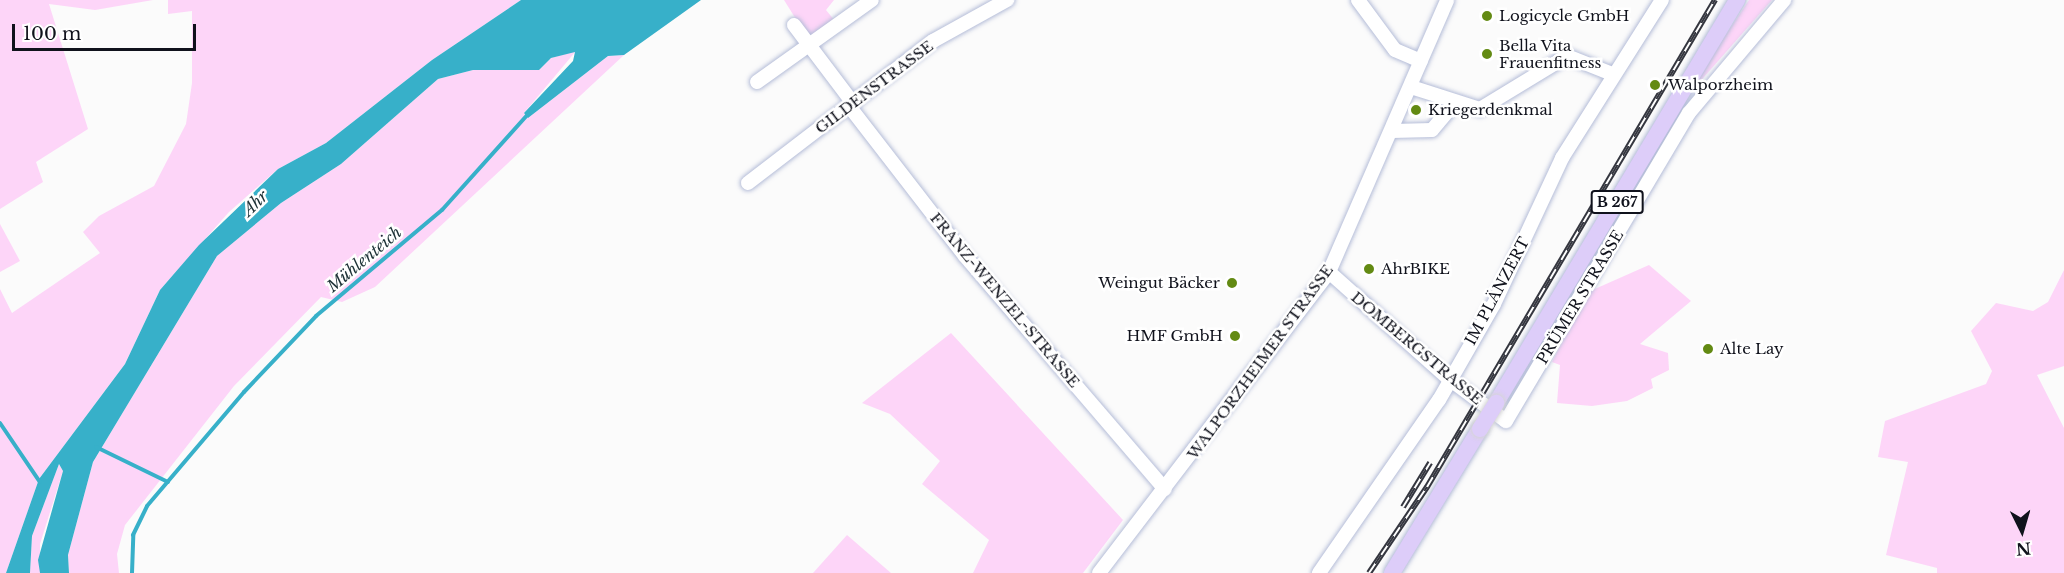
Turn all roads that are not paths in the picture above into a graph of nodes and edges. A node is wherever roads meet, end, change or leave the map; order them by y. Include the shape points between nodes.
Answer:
1 (872, 0) edge
2 (1007, 0) edge
3 (1358, 0) edge
4 (1447, 0) edge
5 (1662, 0) edge
6 (1737, 0) edge
7 (1784, 0) edge
8 (794, 25) dead end
9 (809, 45) junction
10 (1421, 62) junction
11 (1612, 74) junction
12 (757, 82) dead end
13 (1411, 87) junction
14 (851, 104) junction
15 (1454, 105) junction
16 (1392, 131) junction
17 (748, 183) dead end
18 (1329, 272) junction
19 (1448, 378) junction
20 (1506, 421) joint
21 (1165, 489) junction
22 (1099, 573) edge
23 (1319, 573) edge
24 (1392, 573) edge

1 - 9 street
2 - 14 street, GILDENSTRASSE via 933,41
3 - 10 street via 1395,50
4 - 10 street, WALPORZHEIMER STRASSE
5 - 11 street, IM PLÄNZERT
6 - 24 main road, B 267, bridge
7 - 20 street, PRÜMER STRASSE via 1689,113
8 - 9 street, FRANZ-WENZEL-STRASSE
9 - 12 street
9 - 14 street, FRANZ-WENZEL-STRASSE
10 - 13 street, WALPORZHEIMER STRASSE
11 - 15 street via 1567,56 1495,104 1480,109
11 - 19 street, IM PLÄNZERT via 1562,158 1494,304
13 - 15 street
13 - 16 street, WALPORZHEIMER STRASSE
14 - 17 street, GILDENSTRASSE
14 - 21 street, FRANZ-WENZEL-STRASSE via 965,256
15 - 16 street via 1432,130
16 - 18 street, WALPORZHEIMER STRASSE
18 - 19 street, DOMBERGSTRASSE
18 - 21 street, WALPORZHEIMER STRASSE
19 - 20 street, DOMBERGSTRASSE
19 - 23 street, IM PLÄNZERT via 1439,400
21 - 22 street, WALPORZHEIMER STRASSE

